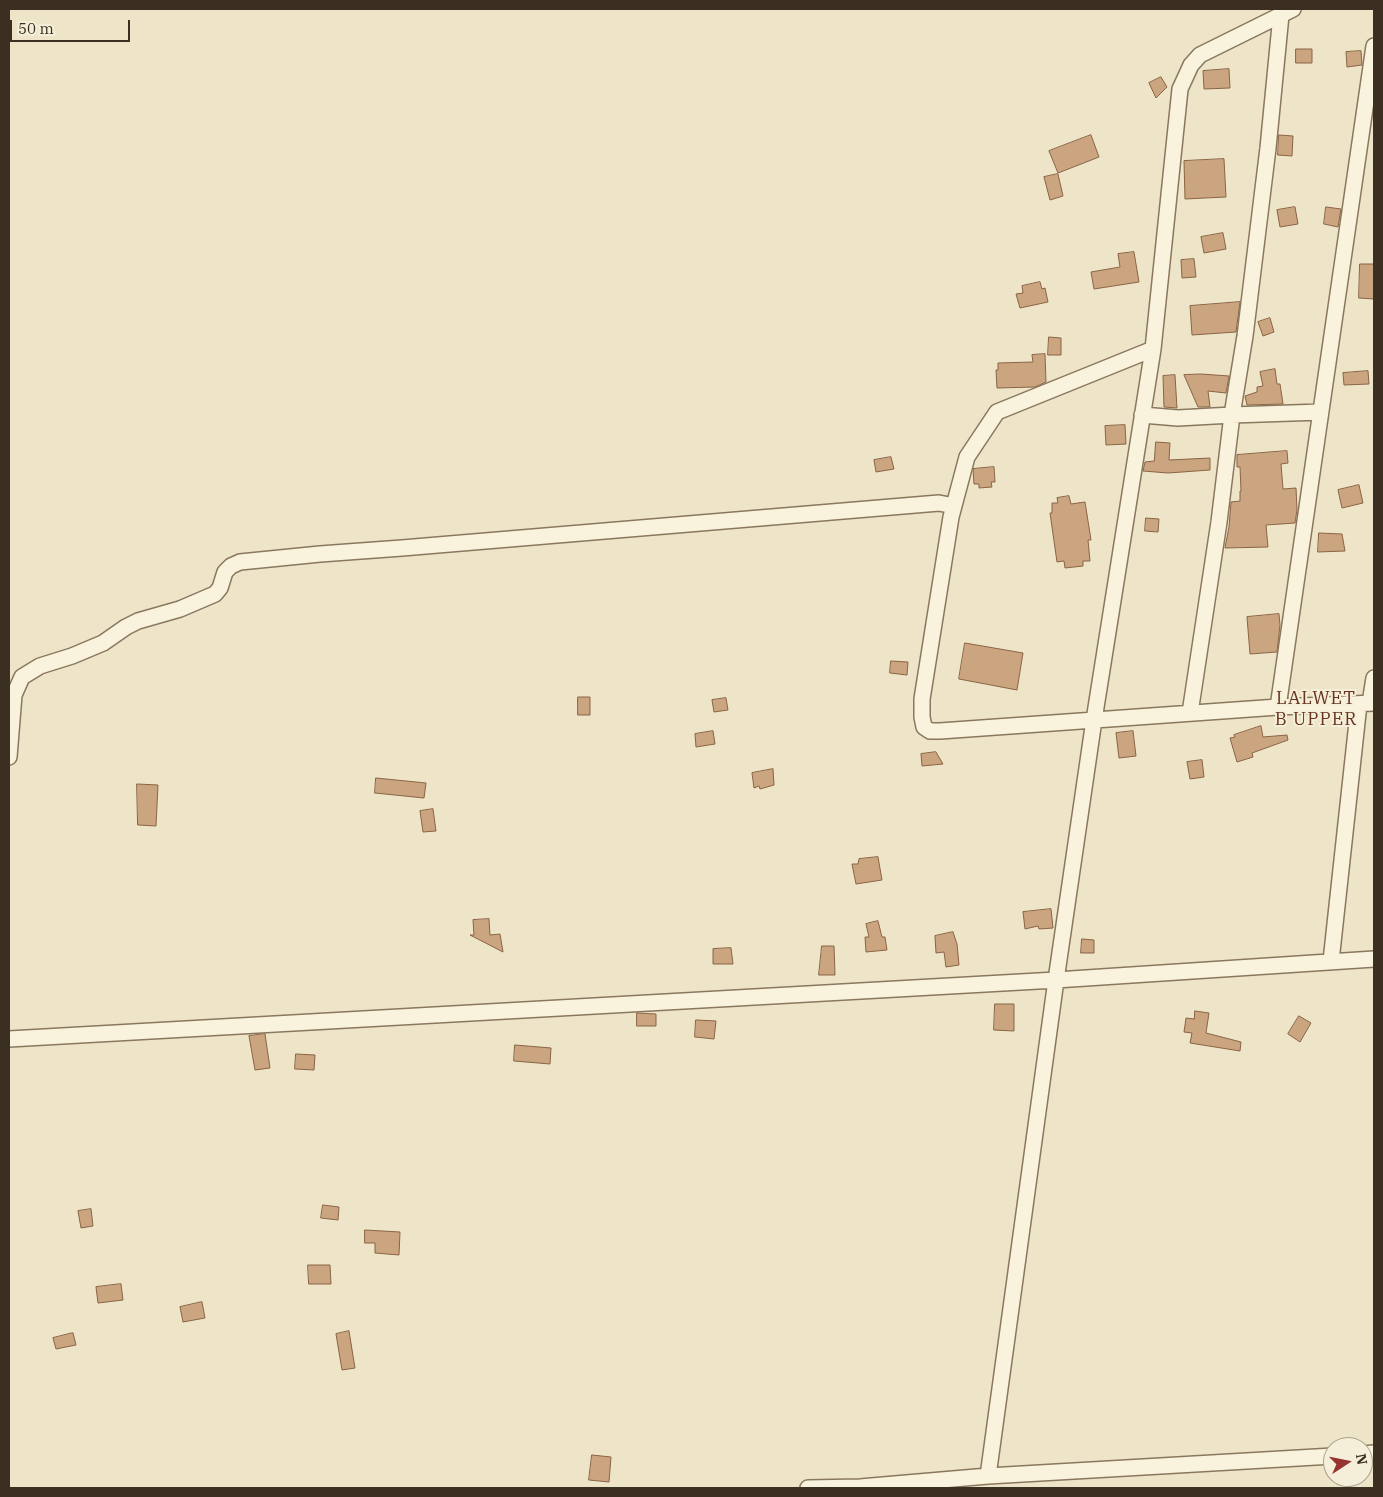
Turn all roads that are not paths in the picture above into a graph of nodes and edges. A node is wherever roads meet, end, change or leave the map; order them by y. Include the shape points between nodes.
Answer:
1 (1287, 12) edge
2 (1374, 46) edge
3 (1153, 349) junction
4 (1321, 412) junction
5 (1142, 415) junction
6 (1232, 415) junction
7 (954, 506) junction
8 (1374, 678) edge
9 (1368, 704) edge
10 (1278, 707) junction
11 (1190, 713) junction
12 (1094, 720) junction
13 (9, 757) edge
14 (1374, 959) edge
15 (1331, 961) junction
16 (1056, 980) junction
17 (9, 1039) edge
18 (1323, 1457) edge
19 (988, 1476) junction
20 (808, 1488) edge

1 - 3 street via 1200,55 1191,65 1180,89
1 - 6 street
2 - 4 street
3 - 5 street
3 - 7 street via 996,412 967,457
4 - 6 street
4 - 10 street
5 - 6 street via 1178,418
5 - 12 street
6 - 11 street via 1220,522
7 - 12 street via 922,699 924,727 940,731
7 - 13 street via 940,503 240,562 225,572 215,594 138,621 103,643 40,666 22,677 14,696
8 - 9 street
9 - 10 street
9 - 15 street
10 - 11 street
11 - 12 street
12 - 16 street
14 - 15 street
15 - 16 street
16 - 17 street
16 - 19 street
18 - 19 street
19 - 20 street

